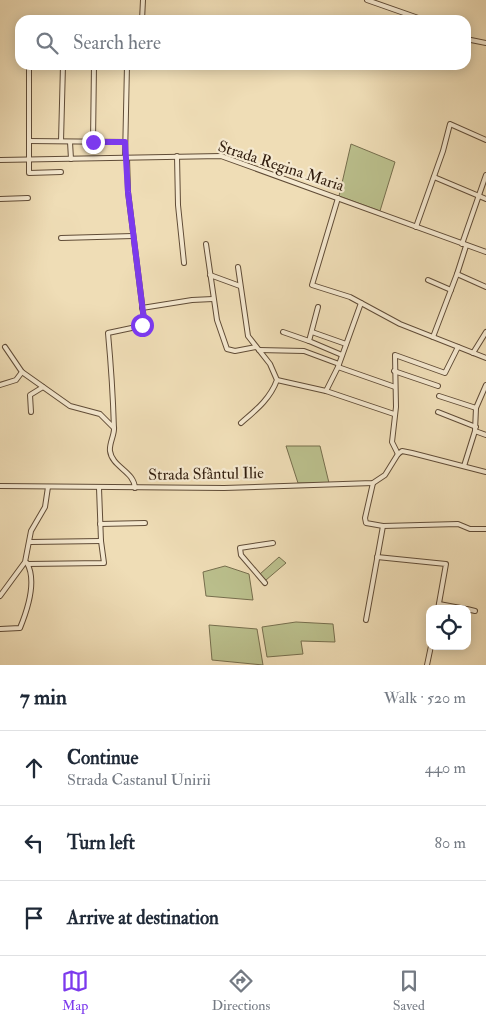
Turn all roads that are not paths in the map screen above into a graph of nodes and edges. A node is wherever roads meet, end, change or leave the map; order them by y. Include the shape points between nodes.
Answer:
1 (143, 0) edge
2 (369, 0) edge
3 (142, 15) edge
4 (410, 15) edge
5 (471, 40) edge
6 (486, 43) edge
7 (30, 70) edge
8 (63, 70) edge
9 (94, 70) edge
10 (127, 70) edge
11 (486, 140) edge
12 (29, 141) junction
13 (62, 141) junction
14 (70, 142) junction
15 (93, 142) junction
16 (125, 142) junction
17 (177, 156) junction
18 (126, 158) junction
19 (71, 159) junction
20 (0, 160) edge
21 (29, 160) junction
22 (61, 172) dead end
23 (486, 175) edge
24 (434, 177) junction
25 (477, 196) junction
26 (28, 198) dead end
27 (338, 198) junction
28 (0, 199) edge
29 (486, 199) edge
30 (416, 227) junction
31 (133, 236) junction
32 (61, 238) dead end
33 (206, 244) dead end
34 (464, 245) junction
35 (486, 252) edge
36 (184, 263) dead end
37 (238, 267) dead end
38 (457, 274) junction
39 (210, 275) junction
40 (428, 280) dead end
41 (240, 286) junction
42 (486, 287) edge
43 (451, 290) junction
44 (213, 299) junction
45 (361, 303) junction
46 (318, 307) dead end
47 (142, 308) junction
48 (283, 332) dead end
49 (312, 332) junction
50 (486, 332) edge
51 (434, 337) junction
52 (309, 341) junction
53 (346, 344) junction
54 (458, 346) junction
55 (5, 347) dead end
56 (258, 348) junction
57 (473, 353) junction
58 (342, 355) junction
59 (486, 358) edge
60 (338, 366) junction
61 (394, 371) junction
62 (22, 372) junction
63 (277, 380) junction
64 (486, 384) edge
65 (0, 385) edge
66 (438, 386) dead end
67 (44, 387) junction
68 (395, 387) junction
69 (326, 391) junction
70 (440, 396) dead end
71 (476, 408) junction
72 (31, 412) dead end
73 (438, 412) dead end
74 (394, 414) junction
75 (241, 423) dead end
76 (114, 428) junction
77 (475, 429) junction
78 (486, 435) edge
79 (398, 454) junction
80 (464, 466) junction
81 (486, 472) edge
82 (373, 483) junction
83 (0, 486) edge
84 (48, 488) junction
85 (100, 488) junction
86 (135, 488) junction
87 (145, 523) dead end
88 (100, 524) junction
89 (383, 526) junction
90 (486, 529) edge
91 (101, 541) junction
92 (30, 542) junction
93 (272, 543) dead end
94 (377, 557) junction
95 (27, 563) junction
96 (265, 583) dead end
97 (0, 596) edge
98 (439, 604) joint
99 (444, 605) edge
100 (471, 610) edge
101 (475, 611) dead end
102 (366, 620) dead end
103 (0, 629) edge
104 (430, 650) edge
105 (427, 665) edge

1 - 3 street
2 - 4 street
5 - 6 street
7 - 12 street
8 - 13 street
9 - 15 street
10 - 16 street
11 - 24 street via 450,124
12 - 13 street
12 - 21 street
13 - 14 street
14 - 15 street
14 - 19 street
15 - 16 street
16 - 18 street
17 - 18 street, Strada Regina Maria
17 - 27 street, Strada Regina Maria via 221,156
17 - 36 street
18 - 19 street, Strada Regina Maria
18 - 31 street
19 - 21 street, Strada Regina Maria
20 - 21 street, Strada Regina Maria
21 - 22 street via 29,173
23 - 25 street
24 - 25 street
24 - 30 street
25 - 29 street
25 - 34 street
26 - 28 street
27 - 30 street, Strada Regina Maria
27 - 45 street via 312,284
30 - 34 street, Strada Regina Maria
31 - 32 street
31 - 47 street
33 - 39 street
34 - 35 street, Strada Regina Maria
34 - 38 street
37 - 41 street
38 - 42 street
38 - 43 street
39 - 41 street
39 - 44 street
40 - 43 street
41 - 56 street via 248,336
43 - 51 street
44 - 47 street
44 - 56 street via 227,349
45 - 51 street via 400,324
45 - 53 street
46 - 49 street
47 - 76 street via 144,320 141,326 108,333
48 - 52 street
49 - 52 street
49 - 53 street
50 - 57 street
51 - 54 street
52 - 58 street
53 - 58 street
54 - 57 street
54 - 61 street via 444,373 397,354
55 - 62 street
56 - 60 street via 304,351
56 - 63 street
57 - 59 street
58 - 60 street
60 - 68 street
60 - 69 street
61 - 66 street
61 - 68 street
62 - 65 street via 16,380
62 - 67 street
63 - 69 street
63 - 75 street via 261,406
64 - 71 street
67 - 72 street via 30,395
67 - 76 street via 76,409 100,414
68 - 74 street
69 - 74 street
70 - 71 street
71 - 77 street
73 - 77 street
74 - 79 street via 392,442
76 - 86 street via 110,454 131,476
77 - 78 street
77 - 80 street
79 - 80 street via 412,453
79 - 82 street via 385,475
80 - 81 street
82 - 86 street, Strada Sfântul Ilie
82 - 89 street via 365,520 366,523
83 - 84 street, Strada Sfântul Ilie
84 - 85 street, Strada Sfântul Ilie
84 - 92 street via 45,507 31,531
85 - 86 street, Strada Sfântul Ilie
85 - 88 street
87 - 88 street
88 - 91 street
89 - 90 street via 458,524 470,529
89 - 94 street
91 - 92 street
91 - 95 street via 104,563
92 - 95 street
93 - 96 street via 240,548 241,555
94 - 98 street via 446,564
94 - 102 street
95 - 97 street
95 - 103 street via 30,597 26,614 20,628
98 - 99 street
100 - 101 street
104 - 105 street

